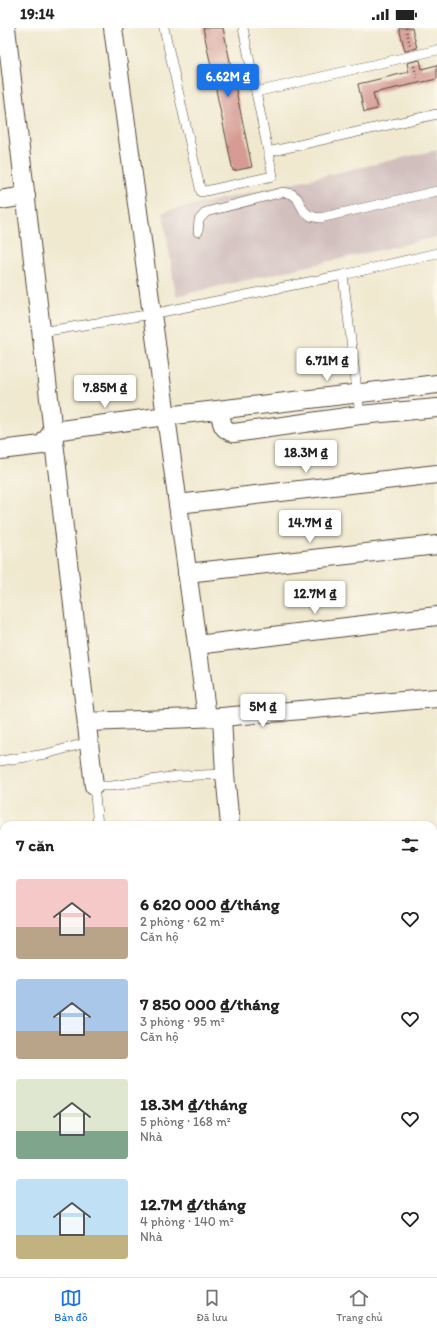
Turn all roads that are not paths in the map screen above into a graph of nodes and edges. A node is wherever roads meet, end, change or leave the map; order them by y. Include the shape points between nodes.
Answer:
1 (6, 28) edge
2 (113, 28) edge
3 (164, 28) edge
4 (243, 28) edge
5 (437, 50) edge
6 (256, 92) junction
7 (437, 114) edge
8 (268, 152) junction
9 (437, 191) edge
10 (26, 196) junction
11 (0, 200) edge
12 (198, 232) dead end
13 (437, 253) edge
14 (342, 274) junction
15 (152, 314) junction
16 (41, 332) junction
17 (437, 384) edge
18 (357, 393) junction
19 (437, 408) edge
20 (220, 410) junction
21 (360, 415) junction
22 (166, 416) junction
23 (53, 431) junction
24 (0, 450) edge
25 (437, 474) edge
26 (178, 504) junction
27 (437, 545) edge
28 (187, 573) junction
29 (437, 616) edge
30 (197, 645) junction
31 (437, 698) edge
32 (214, 717) junction
33 (86, 722) junction
34 (89, 742) junction
35 (0, 761) edge
36 (225, 774) junction
37 (94, 786) junction
38 (98, 821) edge
39 (230, 821) edge

1 - 10 street
2 - 15 street
3 - 8 lane via 201,192 273,176
4 - 6 lane
5 - 6 lane
6 - 8 lane
7 - 8 lane
9 - 12 lane via 320,218 310,216 297,198 283,192 206,212 199,220
10 - 11 street
10 - 16 street
13 - 14 lane
14 - 15 lane
14 - 18 lane
15 - 16 lane
15 - 22 street
16 - 23 street
17 - 18 street
18 - 20 street
18 - 21 lane
19 - 21 street
20 - 21 street via 222,425 234,433
20 - 22 street
22 - 23 street
22 - 26 street
23 - 24 street via 42,445
23 - 33 street
25 - 26 street
26 - 28 street
27 - 28 street
28 - 30 street
29 - 30 street
30 - 32 street
31 - 32 street
32 - 33 street
32 - 36 street
33 - 34 street
34 - 35 lane via 46,754
34 - 37 street
36 - 37 lane via 177,776 112,786
36 - 39 street
37 - 38 lane

